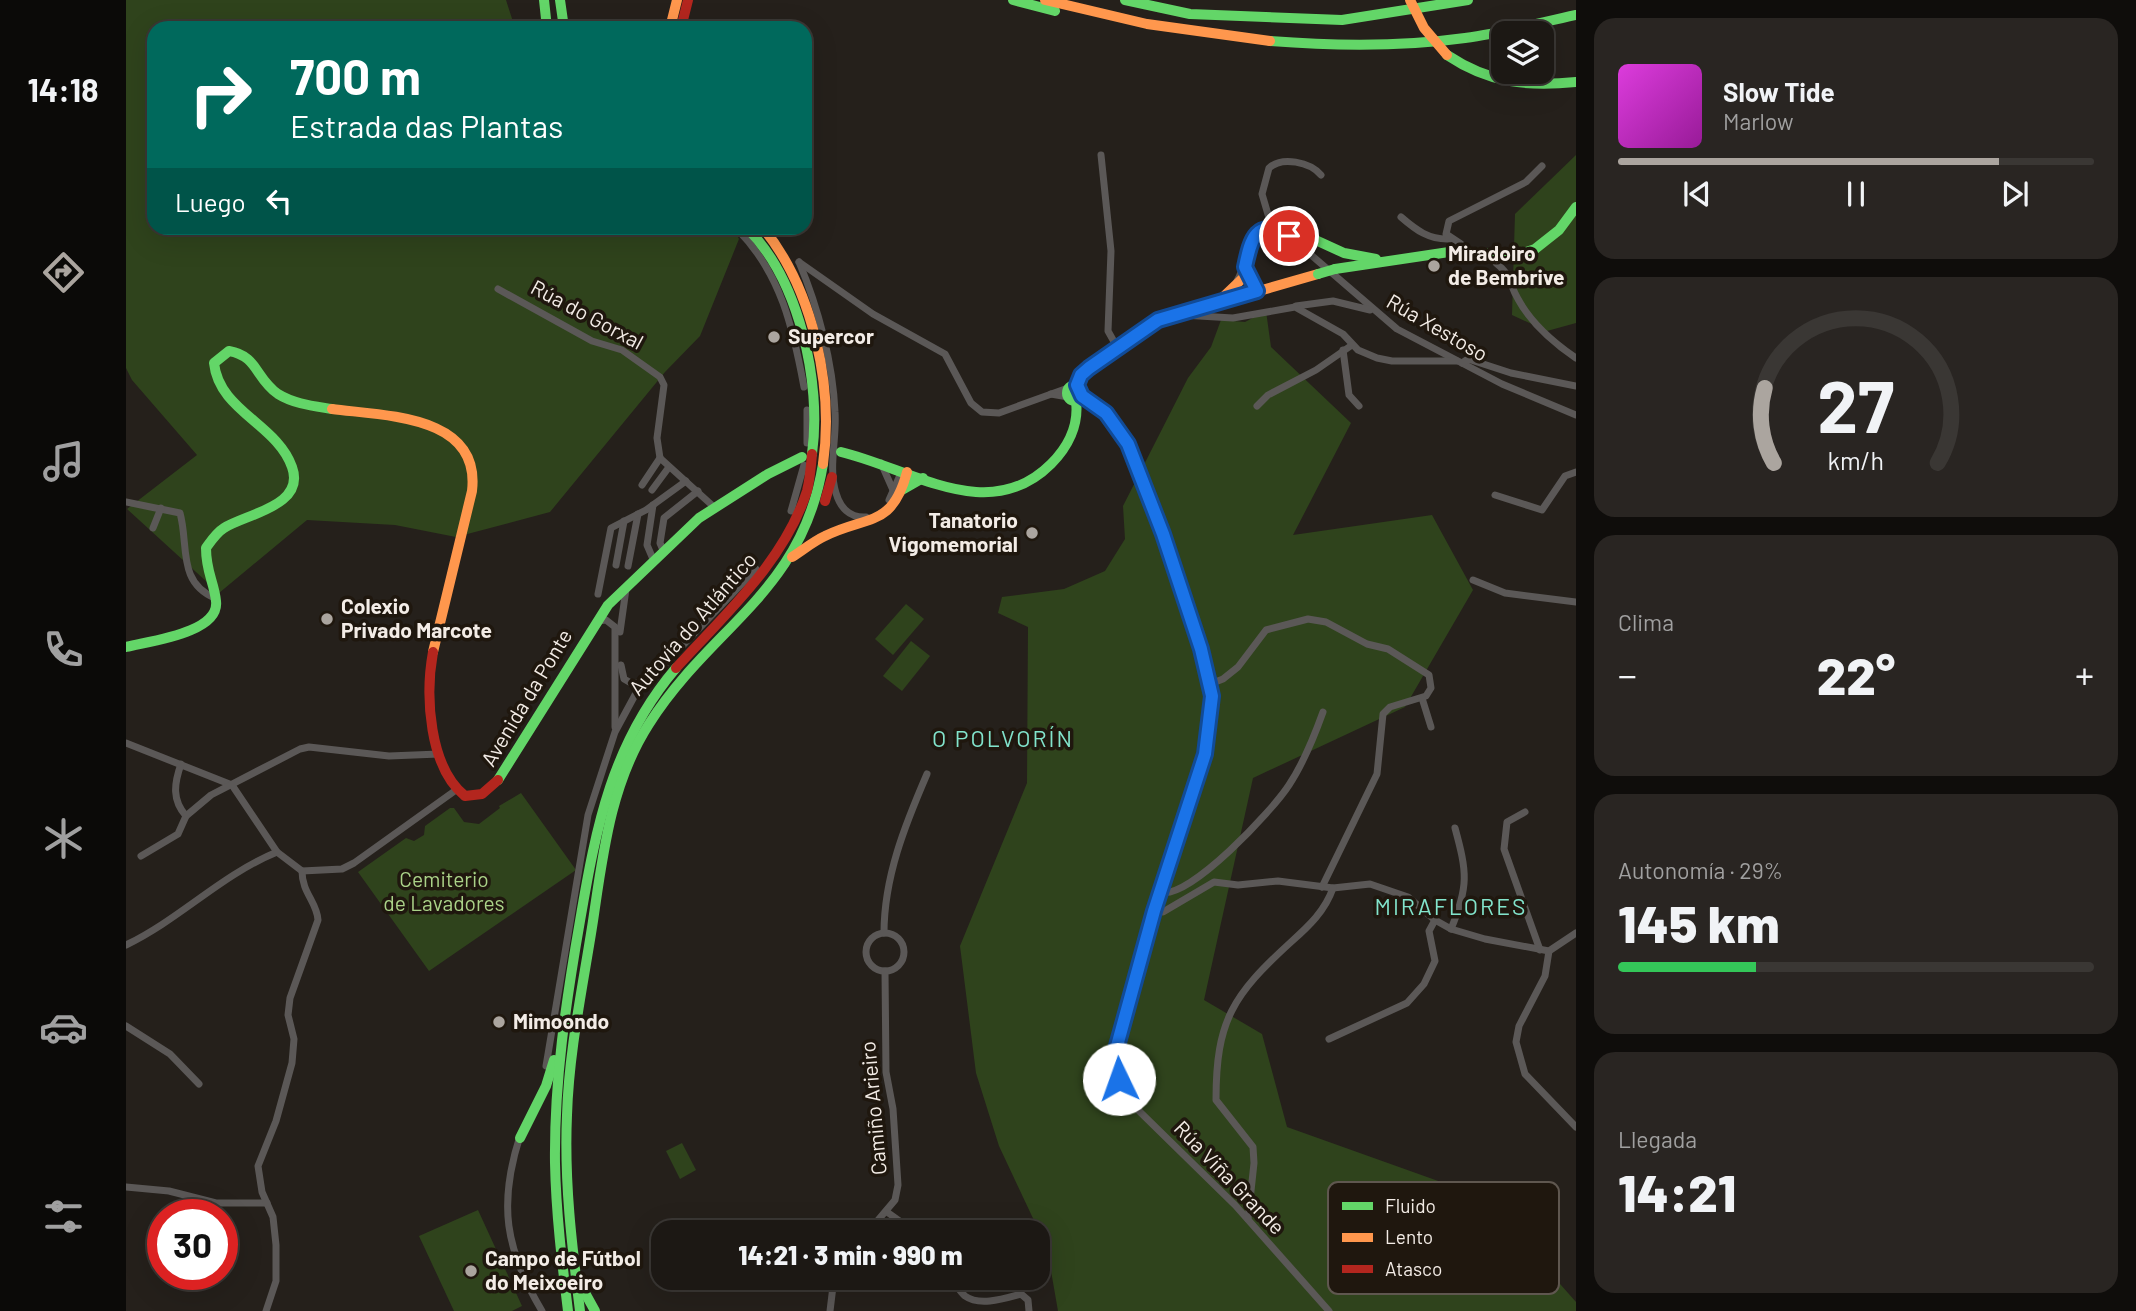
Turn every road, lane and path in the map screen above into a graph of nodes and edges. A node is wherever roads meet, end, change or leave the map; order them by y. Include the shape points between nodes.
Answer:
1 (544, 0) edge
2 (559, 0) edge
3 (677, 0) edge
4 (688, 0) edge
5 (1013, 0) edge
6 (1045, 0) edge
7 (1125, 0) edge
8 (1410, 0) edge
9 (1468, 0) edge
10 (1576, 15) edge
11 (546, 21) edge
12 (563, 21) edge
13 (672, 21) edge
14 (683, 21) edge
15 (1145, 26) junction
16 (1576, 82) edge
17 (1101, 155) dead end
18 (1542, 166) dead end
19 (1321, 175) dead end
20 (1576, 206) edge
21 (1401, 217) dead end
22 (1275, 229) junction
23 (745, 235) edge
24 (749, 235) edge
25 (768, 235) edge
26 (779, 235) edge
27 (1450, 239) junction
28 (1464, 251) junction
29 (1495, 255) junction
30 (1382, 260) junction
31 (799, 261) junction
32 (1245, 267) junction
33 (815, 274) junction
34 (1250, 278) junction
35 (806, 279) junction
36 (1236, 288) junction
37 (498, 289) dead end
38 (1257, 291) junction
39 (1295, 307) junction
40 (1372, 310) junction
41 (1171, 314) junction
42 (1352, 345) junction
43 (1116, 347) junction
44 (1343, 350) junction
45 (1576, 358) edge
46 (1460, 362) junction
47 (1576, 386) edge
48 (1074, 393) junction
49 (1257, 406) dead end
50 (1359, 406) dead end
51 (1574, 412) edge
52 (841, 452) dead end
53 (660, 457) junction
54 (803, 457) dead end
55 (880, 461) junction
56 (669, 467) junction
57 (904, 471) junction
58 (1576, 472) edge
59 (832, 477) junction
60 (923, 478) junction
61 (686, 481) junction
62 (642, 485) dead end
63 (652, 491) dead end
64 (698, 491) junction
65 (897, 491) junction
66 (1495, 495) dead end
67 (126, 502) edge
68 (653, 505) junction
69 (715, 506) junction
70 (161, 508) junction
71 (638, 514) junction
72 (624, 521) junction
73 (153, 527) dead end
74 (805, 547) junction
75 (663, 550) junction
76 (791, 558) junction
77 (653, 559) junction
78 (616, 565) dead end
79 (628, 566) dead end
80 (1473, 580) dead end
81 (627, 584) junction
82 (598, 594) dead end
83 (216, 598) junction
84 (1576, 602) edge
85 (608, 605) junction
86 (620, 617) junction
87 (596, 621) junction
88 (615, 627) junction
89 (126, 647) edge
90 (631, 683) junction
91 (645, 683) junction
92 (1210, 684) junction
93 (617, 687) junction
94 (1422, 698) junction
95 (1323, 712) dead end
96 (1432, 727) dead end
97 (615, 732) junction
98 (126, 743) edge
99 (439, 754) junction
100 (181, 764) junction
101 (927, 774) dead end
102 (232, 785) junction
103 (456, 790) junction
104 (596, 794) junction
105 (1525, 812) dead end
106 (186, 817) junction
107 (1455, 828) dead end
108 (277, 852) junction
109 (141, 856) dead end
110 (590, 856) junction
111 (302, 871) junction
112 (1322, 887) junction
113 (1333, 888) junction
114 (1161, 892) junction
115 (1154, 911) junction
116 (1435, 920) junction
117 (1451, 929) junction
118 (884, 933) junction
119 (1576, 933) edge
120 (126, 945) edge
121 (1544, 951) junction
122 (885, 971) junction
123 (126, 1026) edge
124 (563, 1028) junction
125 (1329, 1039) dead end
126 (200, 1084) dead end
127 (1576, 1127) edge
128 (520, 1138) junction
129 (126, 1187) edge
130 (267, 1203) junction
131 (887, 1212) junction
132 (1248, 1219) junction
133 (879, 1220) edge
134 (898, 1220) edge
135 (572, 1250) junction
136 (833, 1290) edge
137 (960, 1290) edge
138 (266, 1311) edge
139 (542, 1311) edge
140 (568, 1311) edge
141 (580, 1311) edge
142 (596, 1311) edge
143 (830, 1311) edge
144 (1029, 1311) edge
145 (1329, 1311) edge

1 - 11 main road
2 - 12 main road
3 - 13 main road
4 - 14 main road
5 - 15 main road via 1084,19
6 - 15 main road
7 - 9 main road via 1190,13 1342,20
8 - 16 main road, bridge via 1424,28 1465,68 1503,83
10 - 15 main road via 1462,39 1322,47
17 - 43 street via 1111,251 1108,331
18 - 27 street via 1526,182 1450,221 1446,234
19 - 22 street via 1303,163 1278,162 1269,168 1262,194
20 - 29 main road via 1559,230 1535,249
21 - 27 street via 1425,235
22 - 30 main road via 1298,232 1344,253
22 - 32 street via 1259,231 1252,239
22 - 40 street, Rúa Xestoso via 1289,236
23 - 91 street via 767,265 786,307 805,393 805,464 790,516 767,554
24 - 110 main road, Autovía do Atlántico via 767,250 785,281 807,358 816,424 809,485 774,560 665,681 629,735 607,789
25 - 76 main road, Autovía do Atlántico via 784,255 803,298 826,409 825,461 818,494
26 - 31 main road
27 - 28 street
28 - 29 main road
28 - 30 main road
29 - 45 street via 1496,263 1510,274 1518,301 1553,341
30 - 38 main road, bridge
31 - 33 street
31 - 35 street
32 - 34 street
32 - 36 street
33 - 35 street
33 - 48 street via 873,314 945,354 971,403 982,412 1008,410 1050,394
34 - 36 main road
34 - 38 main road
35 - 59 street via 835,409
36 - 38 main road
36 - 41 main road via 1217,302
37 - 53 street, Rúa do Gorxal via 592,341 622,350 660,377 664,385 657,438
39 - 40 street via 1333,301
39 - 41 street via 1233,318
39 - 42 street via 1343,334
40 - 46 street, Rúa Xestoso via 1397,329
41 - 43 main road
42 - 44 street
42 - 46 street via 1392,361
43 - 48 main road via 1081,375
44 - 49 street
44 - 50 street via 1349,395
46 - 47 street via 1468,359
46 - 51 street, Rúa Xestoso
48 - 60 main road via 1074,425 1062,451 1042,474 1023,486 993,495 972,495
48 - 92 street, Rúa Viña Grande via 1106,413 1128,444 1163,534
52 - 55 main road
53 - 56 street
53 - 62 street
54 - 69 main road, Avenida da Ponte
55 - 57 main road
55 - 65 street
56 - 61 street
56 - 63 street
57 - 60 main road
57 - 65 main road
58 - 66 street via 1565,476 1542,510
59 - 65 street via 840,503 856,517 882,509
59 - 74 main road
60 - 65 main road
61 - 64 street
61 - 68 street
64 - 69 street
64 - 75 street via 664,518
65 - 74 main road via 885,515
67 - 70 street
68 - 71 street
68 - 77 street via 647,545
69 - 75 main road, Avenida da Ponte
70 - 73 street
70 - 83 street via 180,513 188,572
71 - 72 street
71 - 79 street
72 - 78 street
72 - 82 street via 611,528
74 - 76 main road
75 - 77 main road, Avenida da Ponte
76 - 135 main road, Autovía do Atlántico via 663,701 635,749 617,795 570,1069 566,1139
77 - 81 main road, Avenida da Ponte
80 - 84 street via 1505,593
81 - 85 main road, Avenida da Ponte
81 - 86 street
83 - 89 main road via 214,617 204,626
83 - 99 main road via 206,569 206,548 225,528 286,497 295,482 284,449 215,378 214,363 222,353 245,354 267,385 285,398 313,408 434,424 457,437 472,459 474,472 430,671
85 - 86 street
85 - 87 main road, Avenida da Ponte
85 - 88 street
86 - 90 street via 621,671
87 - 88 street via 606,620
87 - 103 main road, Avenida da Ponte via 493,788 468,795
88 - 93 street
90 - 91 street
90 - 93 street
91 - 97 street
92 - 94 street via 1238,667 1266,630 1308,619 1326,622 1357,640 1410,660 1431,680 1431,688
92 - 114 street, Rúa Viña Grande via 1212,709 1205,754
93 - 97 street
94 - 96 street
94 - 112 street via 1390,707 1383,714 1377,774
95 - 114 street via 1288,786 1268,813 1194,880 1175,892
97 - 104 street
98 - 100 street
99 - 102 street via 389,756 309,747
99 - 103 main road via 442,770
100 - 102 street
100 - 106 street via 175,795
101 - 118 street via 901,834 884,909
102 - 106 street via 211,795
102 - 108 street
103 - 111 street via 354,863 342,869
104 - 110 main road
104 - 128 street via 588,815 545,1069
105 - 121 street via 1507,822 1504,849
106 - 109 street via 178,834
107 - 117 street via 1467,884
108 - 111 street
108 - 120 street via 226,877 164,925
110 - 124 main road, Autovía do Atlántico
111 - 130 street via 302,885 318,920 290,998 292,1063 258,1166
112 - 113 street
112 - 115 street via 1278,881 1214,882 1163,912
113 - 116 street via 1370,884 1392,890
113 - 132 street via 1317,919 1244,988 1219,1043 1216,1100 1253,1147
114 - 115 street, Rúa Viña Grande
115 - 132 street, Rúa Viña Grande via 1117,1046 1119,1079 1137,1109
116 - 117 street
116 - 125 street via 1429,931 1435,961 1414,996
117 - 121 street
118 - 122 street via 873,938 867,949 873,967
118 - 122 street via 900,940 904,952 901,964
119 - 121 street
121 - 127 street via 1545,976 1519,1026 1516,1042 1525,1074
122 - 131 street, Camiño Arieiro via 886,1072 898,1185
123 - 126 street via 170,1054
124 - 128 main road via 546,1086
124 - 140 main road, Autovía do Atlántico via 556,1200
128 - 139 street via 508,1177 507,1226 517,1266
129 - 130 street via 169,1191 216,1203
130 - 138 street via 275,1231 276,1280
131 - 133 street, Camiño Arieiro
131 - 134 street
132 - 145 street, Rúa Viña Grande
135 - 141 main road, Autovía do Atlántico
135 - 142 main road via 580,1284
136 - 143 street
137 - 144 street via 979,1300 1021,1294 1028,1300

